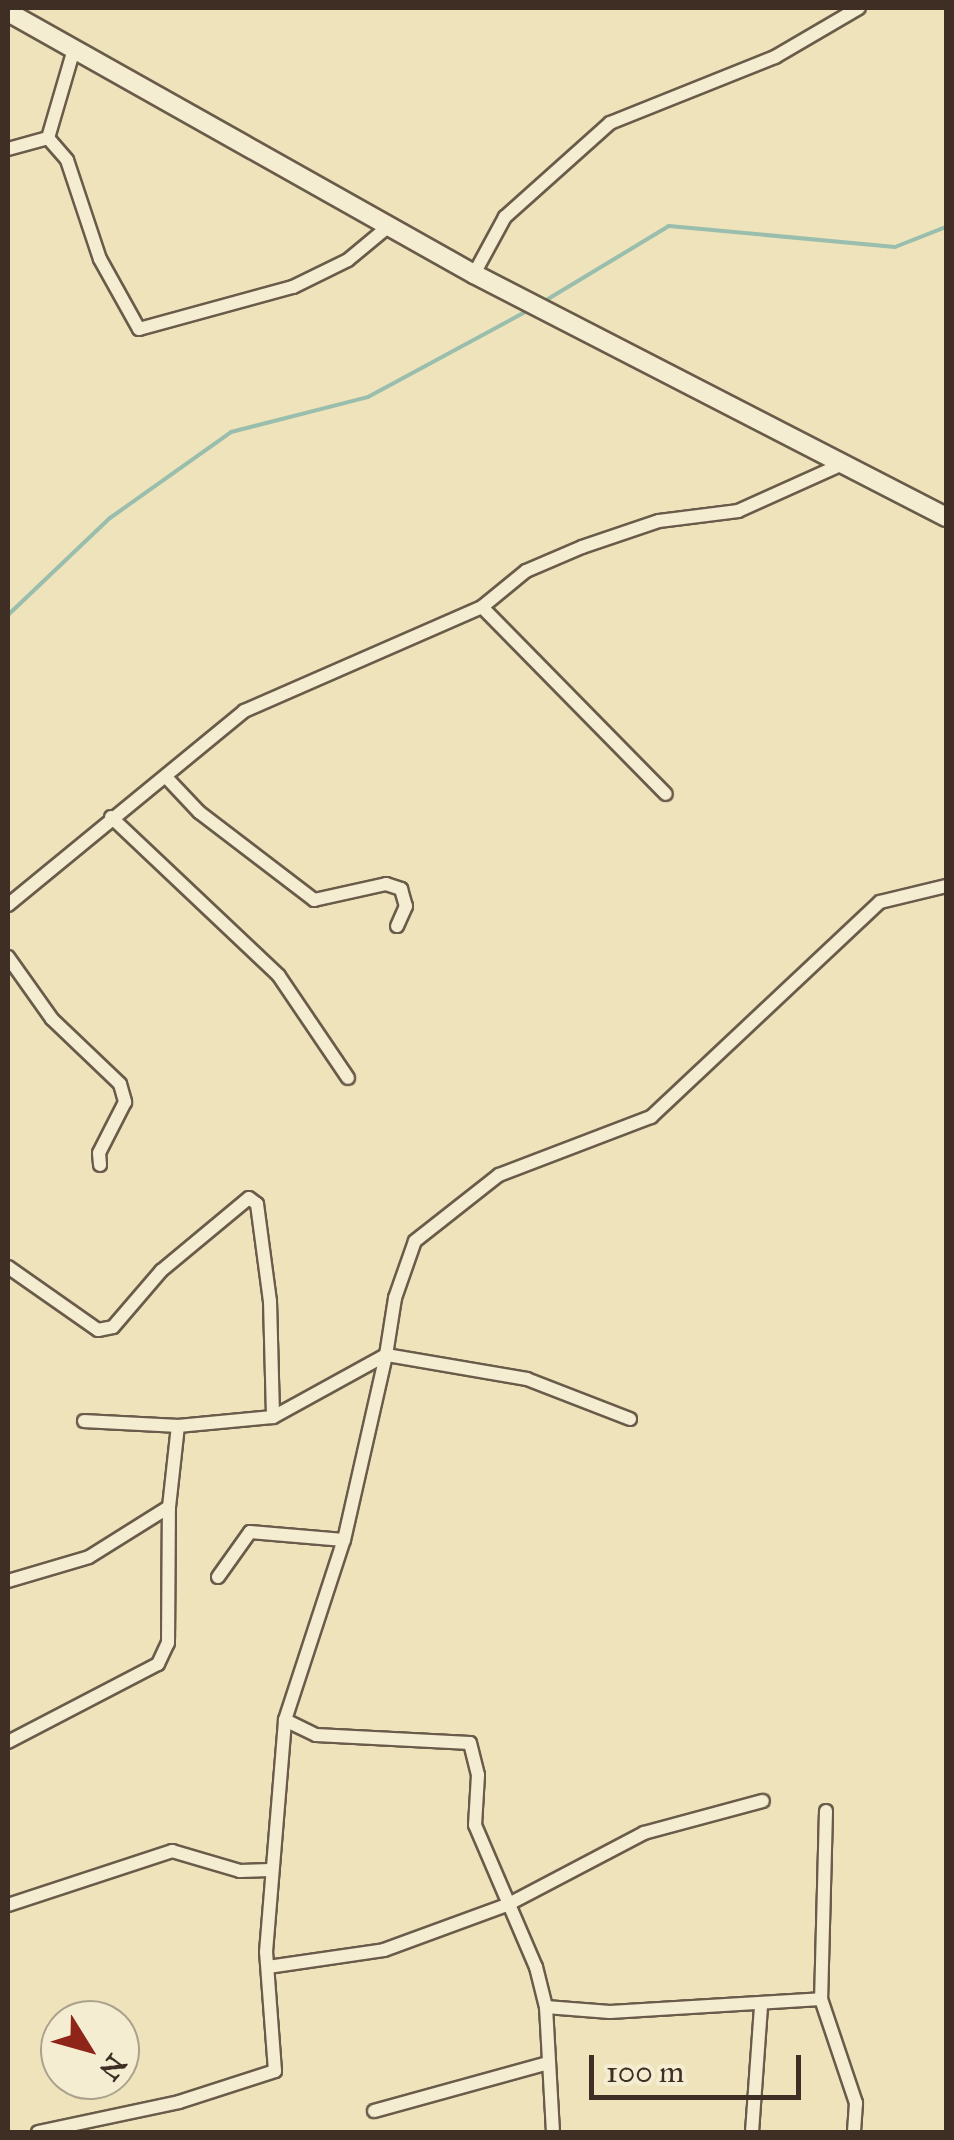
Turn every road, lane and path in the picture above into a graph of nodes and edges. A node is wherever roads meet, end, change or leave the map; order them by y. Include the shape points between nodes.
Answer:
1 (859, 8) edge
2 (8, 12) edge
3 (28, 14) edge
4 (74, 49) junction
5 (48, 138) junction
6 (8, 149) edge
7 (390, 224) junction
8 (474, 274) junction
9 (848, 462) junction
10 (946, 517) edge
11 (482, 607) junction
12 (166, 778) junction
13 (666, 794) dead end
14 (111, 818) junction
15 (946, 886) edge
16 (8, 906) edge
17 (398, 926) dead end
18 (8, 957) edge
19 (348, 1078) dead end
20 (100, 1164) dead end
21 (8, 1267) edge
22 (386, 1355) junction
23 (273, 1417) junction
24 (630, 1419) dead end
25 (84, 1421) dead end
26 (178, 1426) junction
27 (169, 1506) junction
28 (344, 1540) junction
29 (218, 1577) dead end
30 (8, 1581) edge
31 (284, 1720) junction
32 (8, 1742) edge
33 (764, 1801) dead end
34 (826, 1811) dead end
35 (270, 1870) junction
36 (8, 1905) edge
37 (507, 1905) junction
38 (268, 1967) junction
39 (821, 2000) junction
40 (761, 2005) junction
41 (546, 2007) junction
42 (545, 2064) junction
43 (374, 2111) dead end
44 (38, 2132) edge
45 (553, 2132) edge
46 (752, 2132) edge
47 (854, 2132) edge

1 - 8 street via 775,58 610,123 505,216
2 - 3 main road
3 - 4 main road
4 - 5 street
4 - 7 main road
5 - 6 street
5 - 7 street via 67,160 100,259 139,329 293,287 348,260
7 - 8 main road
8 - 9 main road
9 - 10 main road
9 - 11 street via 738,511 659,521 582,547 526,572
11 - 12 street via 244,712
11 - 13 street
12 - 14 street
12 - 17 street via 199,812 314,900 386,884 401,889 406,906
14 - 16 street
14 - 19 street via 279,976
15 - 22 street via 880,902 652,1117 499,1174 415,1241 395,1298
18 - 20 street via 52,1019 120,1084 125,1102 99,1153
21 - 23 street via 98,1330 114,1327 160,1271 249,1198 257,1204 270,1301
22 - 23 street
22 - 24 street via 527,1379
22 - 28 street
23 - 26 street
25 - 26 street
26 - 27 street
27 - 30 street via 89,1557
27 - 32 street via 168,1643 158,1664
28 - 29 street via 250,1532
28 - 31 street
31 - 35 street
31 - 37 street via 316,1734 470,1743 478,1776 475,1825
33 - 37 street via 644,1833
34 - 39 street
35 - 36 street via 240,1871 172,1851
35 - 38 street
37 - 38 street via 384,1950
37 - 41 street
38 - 44 street via 272,2074 134,2114
39 - 40 street
39 - 47 street via 856,2103
40 - 41 street via 610,2012
40 - 46 street
41 - 42 street
42 - 43 street
42 - 45 street

